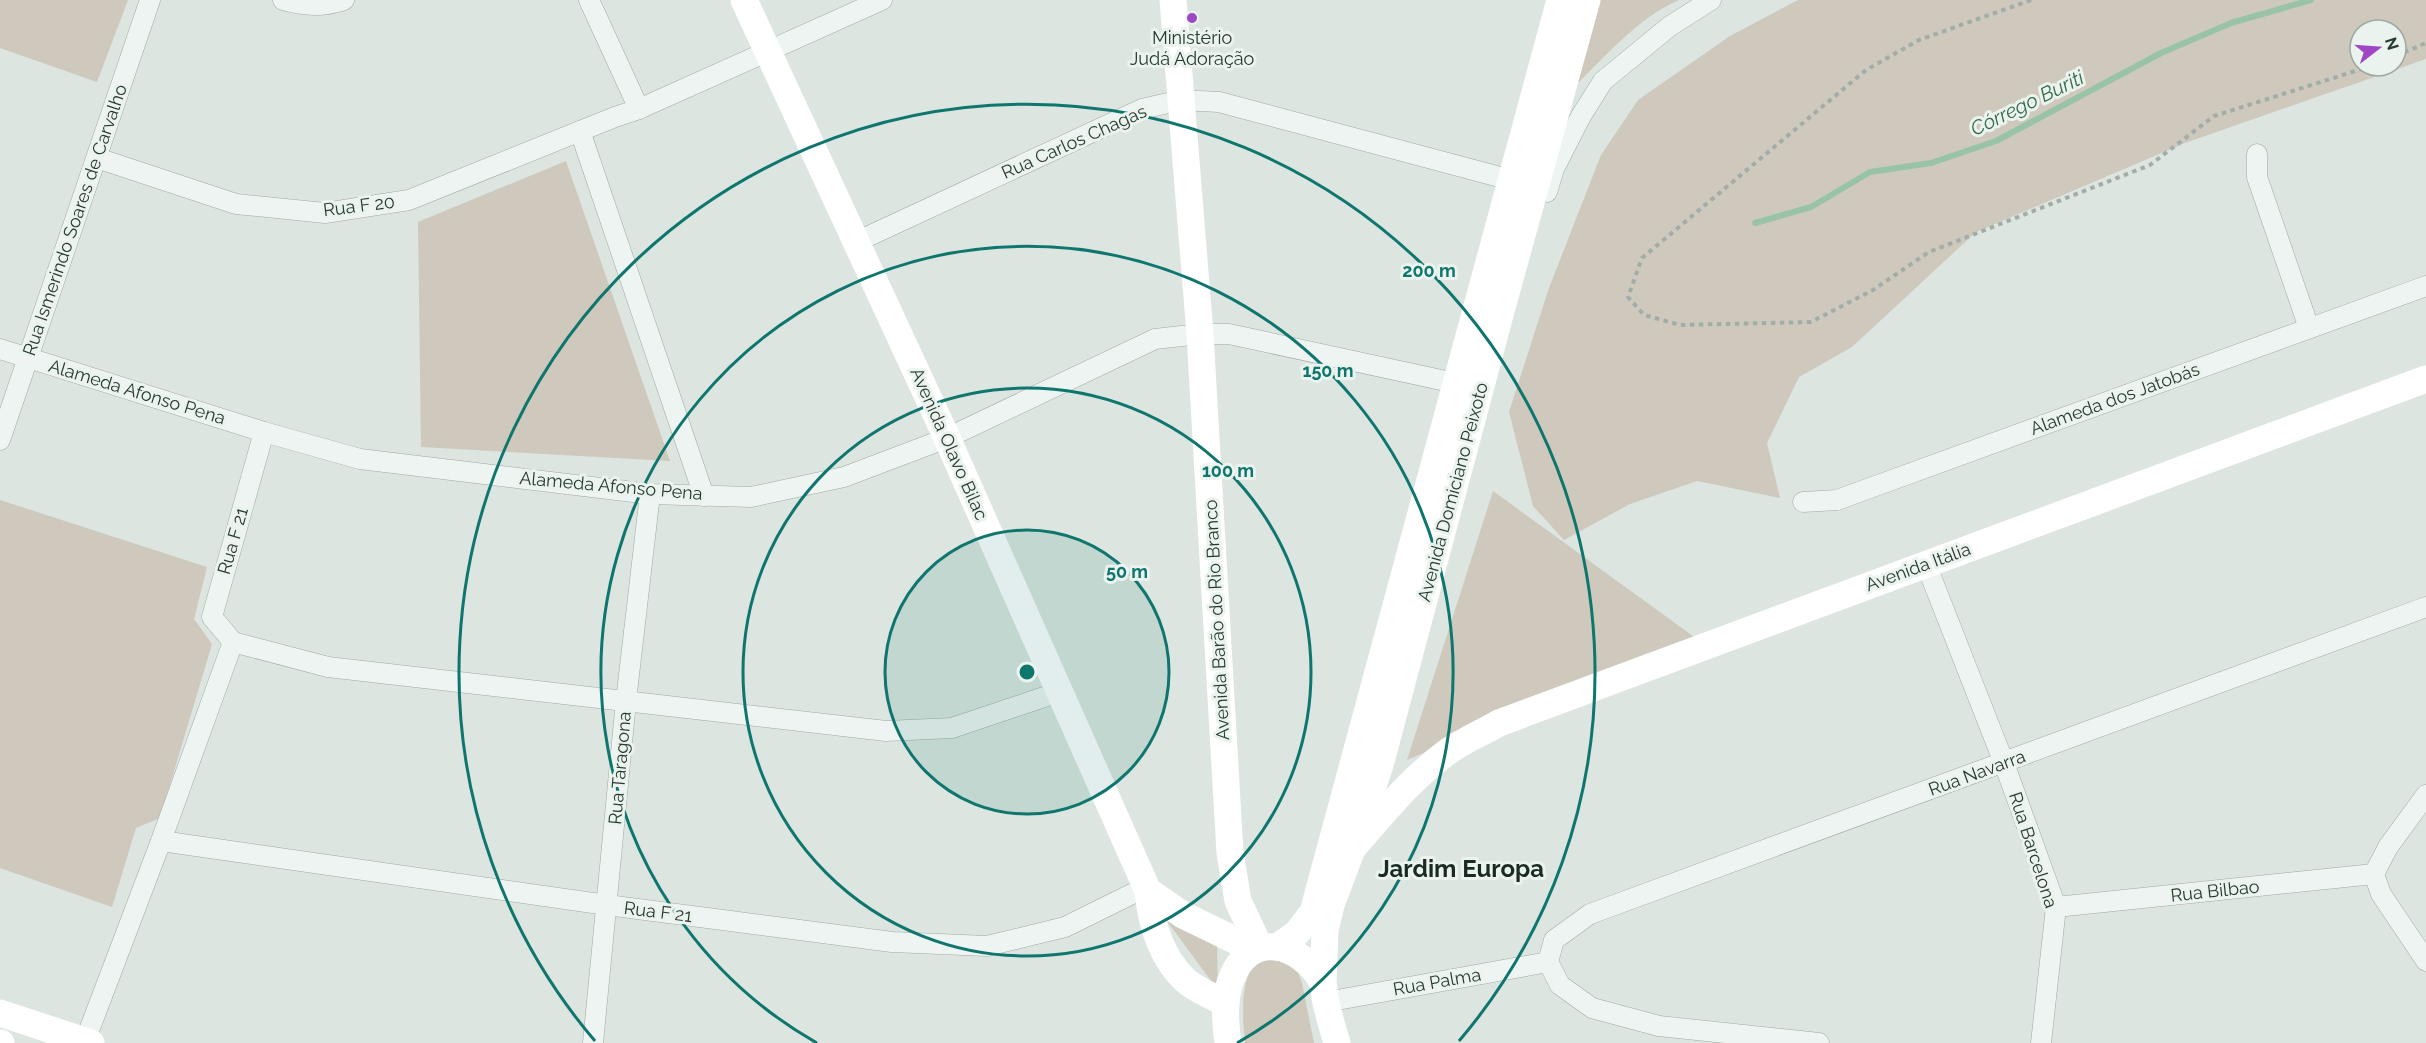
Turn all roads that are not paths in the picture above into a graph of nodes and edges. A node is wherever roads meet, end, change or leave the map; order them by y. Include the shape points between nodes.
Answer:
1 (150, 0) edge
2 (283, 0) edge
3 (344, 0) edge
4 (589, 0) edge
5 (744, 0) edge
6 (882, 0) edge
7 (1173, 0) edge
8 (1560, 0) edge
9 (1587, 0) edge
10 (1711, 0) edge
11 (768, 53) junction
12 (1181, 100) junction
13 (639, 109) junction
14 (580, 131) junction
15 (2257, 154) dead end
16 (97, 158) junction
17 (1511, 180) junction
18 (856, 242) junction
19 (2426, 286) edge
20 (1501, 311) junction
21 (2309, 328) junction
22 (1200, 334) junction
23 (0, 349) edge
24 (28, 358) junction
25 (2426, 379) edge
26 (1455, 383) junction
27 (264, 432) junction
28 (947, 438) junction
29 (0, 440) edge
30 (650, 494) junction
31 (704, 496) junction
32 (1803, 502) dead end
33 (1926, 564) junction
34 (2426, 607) edge
35 (233, 642) junction
36 (1059, 692) junction
37 (626, 701) junction
38 (2004, 763) junction
39 (1380, 765) junction
40 (1419, 774) junction
41 (2426, 795) edge
42 (161, 841) junction
43 (1352, 849) junction
44 (2374, 874) junction
45 (1147, 889) junction
46 (607, 905) junction
47 (2056, 907) junction
48 (1264, 948) junction
49 (2426, 961) edge
50 (1548, 962) junction
51 (1325, 993) junction
52 (1226, 1004) junction
53 (0, 1013) edge
54 (88, 1042) edge
55 (593, 1043) edge
56 (1228, 1043) edge
57 (1337, 1043) edge
58 (1819, 1043) edge
59 (2041, 1043) edge

1 - 16 street, Rua Ismerindo Soares de Carvalho
2 - 3 street via 329,5
4 - 13 street
5 - 11 street, Avenida Olavo Bilac
6 - 11 street, Rua F 20
7 - 12 street, Avenida Barão do Rio Branco
8 - 17 street, Avenida Domiciano Peixoto
9 - 20 street, Avenida Domiciano Peixoto
10 - 20 street via 1670,26 1603,81 1554,169 1520,286
11 - 13 street, Rua F 20
11 - 18 street, Avenida Olavo Bilac
12 - 17 street, Rua Carlos Chagas via 1220,102
12 - 18 street, Rua Carlos Chagas via 1142,108
12 - 22 street, Avenida Barão do Rio Branco
13 - 14 street, Rua F 20
14 - 16 street, Rua F 20 via 409,200 325,213 236,204
14 - 31 street
15 - 21 street via 2257,177
16 - 24 street, Rua Ismerindo Soares de Carvalho
17 - 26 street, Avenida Domiciano Peixoto
18 - 28 street, Avenida Olavo Bilac
19 - 21 street, Alameda dos Jatobás
20 - 39 street, Avenida Domiciano Peixoto
21 - 32 street, Alameda dos Jatobás via 1837,501
22 - 26 street, Alameda Afonso Pena via 1229,334
22 - 28 street, Alameda Afonso Pena via 1155,339
22 - 48 street, Avenida Barão do Rio Branco via 1230,853 1238,901
23 - 24 street, Alameda Afonso Pena
24 - 27 street, Alameda Afonso Pena
24 - 29 street, Rua Ismerindo Soares de Carvalho
25 - 33 street, Avenida Itália
26 - 48 street, Avenida Domiciano Peixoto via 1313,912 1297,933
27 - 30 street, Alameda Afonso Pena via 360,459
27 - 35 street, Rua F 21 via 212,617
28 - 31 street, Alameda Afonso Pena via 844,477 750,497
28 - 36 street, Avenida Olavo Bilac
30 - 31 street, Alameda Afonso Pena
30 - 37 street, Rua Taragona
33 - 38 street, Rua Barcelona
33 - 40 street, Avenida Itália via 1499,723 1448,751
34 - 38 street, Rua Navarra
35 - 37 street via 328,667
35 - 42 street
36 - 37 street via 952,728 886,731
36 - 45 street, Avenida Olavo Bilac
37 - 46 street, Rua Taragona
38 - 47 street, Rua Barcelona
38 - 50 street, Rua Navarra via 1590,914 1554,940
39 - 40 street via 1397,776
39 - 43 street, Avenida Domiciano Peixoto
40 - 43 street, Avenida Itália
41 - 44 street via 2388,846
42 - 46 street, Rua F 21
42 - 54 street
43 - 51 street, Avenida Domiciano Peixoto via 1325,930
44 - 47 street, Rua Bilbao
44 - 49 street via 2381,894
45 - 46 street, Rua F 21 via 1065,927 987,945 892,942
45 - 48 street via 1183,915
45 - 52 street, Avenida Olavo Bilac via 1150,918 1171,964 1187,981
46 - 55 street, Rua Taragona
47 - 59 street, Rua Barcelona
48 - 51 street via 1300,955 1310,964
48 - 52 street, Avenida Domiciano Peixoto via 1239,963
50 - 51 street, Rua Palma
50 - 58 street via 1560,985 1592,1008 1659,1026
51 - 57 street
52 - 56 street, Avenida Domiciano Peixoto
53 - 54 street

